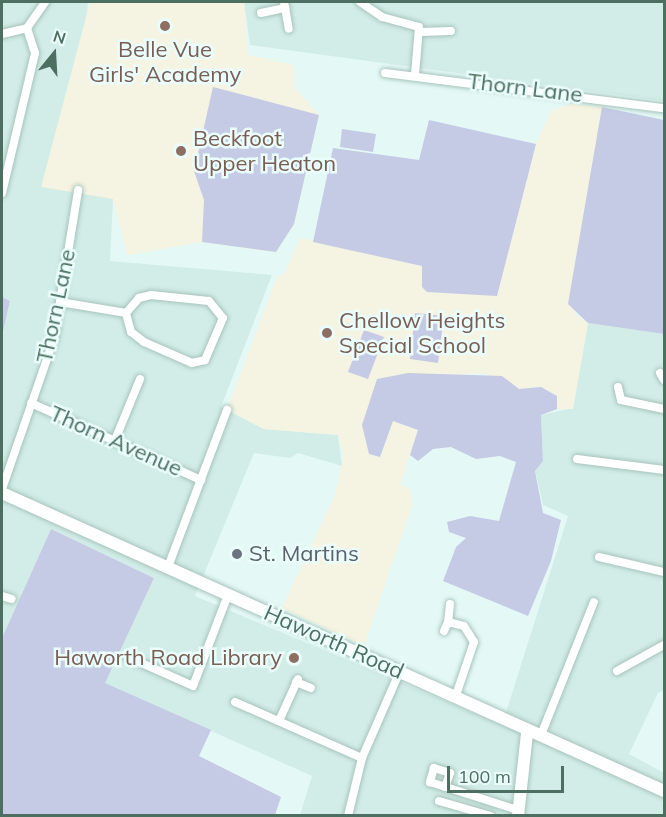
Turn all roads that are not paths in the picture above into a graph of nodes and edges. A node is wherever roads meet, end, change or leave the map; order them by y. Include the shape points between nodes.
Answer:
1 (45, 2) edge
2 (360, 2) edge
3 (285, 5) edge
4 (261, 13) dead end
5 (27, 28) junction
6 (289, 29) dead end
7 (451, 31) dead end
8 (420, 32) junction
9 (2, 34) edge
10 (385, 73) dead end
11 (415, 75) junction
12 (664, 108) edge
13 (78, 189) dead end
14 (2, 193) edge
15 (60, 302) junction
16 (126, 313) junction
17 (140, 379) dead end
18 (618, 387) dead end
19 (31, 403) junction
20 (664, 409) edge
21 (227, 411) dead end
22 (115, 440) junction
23 (577, 459) dead end
24 (664, 470) edge
25 (201, 480) junction
26 (2, 491) edge
27 (599, 557) dead end
28 (168, 567) junction
29 (664, 572) edge
30 (228, 595) junction
31 (2, 596) edge
32 (12, 599) dead end
33 (594, 602) dead end
34 (450, 604) dead end
35 (664, 645) edge
36 (128, 657) dead end
37 (617, 670) dead end
38 (400, 671) junction
39 (311, 688) dead end
40 (455, 698) junction
41 (236, 702) dead end
42 (279, 721) junction
43 (527, 733) junction
44 (541, 735) junction
45 (362, 758) junction
46 (445, 787) dead end
47 (664, 791) edge
48 (439, 801) dead end
49 (518, 813) edge
50 (348, 816) edge
51 (491, 816) edge

1 - 5 street
2 - 8 street via 382,17 412,23
3 - 4 street
3 - 6 street
5 - 9 street
5 - 14 street via 35,53
7 - 8 street
8 - 11 street
10 - 11 street, Thorn Lane
11 - 12 street, Thorn Lane
13 - 15 street, Thorn Lane
15 - 16 street
15 - 19 street, Thorn Lane
16 - 16 street via 139,298 151,295 209,301 223,318 205,360 192,363 144,342 131,332
17 - 22 street
18 - 20 street via 621,400
19 - 22 street, Thorn Avenue
19 - 26 street, Thorn Lane
21 - 25 street
22 - 25 street, Thorn Avenue
23 - 24 street
25 - 28 street
26 - 28 main road, Haworth Road
27 - 29 street
28 - 30 main road, Haworth Road
30 - 36 street via 193,686
30 - 38 main road, Haworth Road
31 - 32 street
33 - 44 street
34 - 40 street via 446,626 464,626 474,642
35 - 37 street
38 - 40 main road, Haworth Road
38 - 45 street
39 - 42 street via 297,681
40 - 43 main road, Haworth Road
41 - 42 street
42 - 45 street
43 - 44 main road, Haworth Road
43 - 49 main road
44 - 47 main road, Haworth Road
45 - 50 street
46 - 49 street
48 - 51 street

